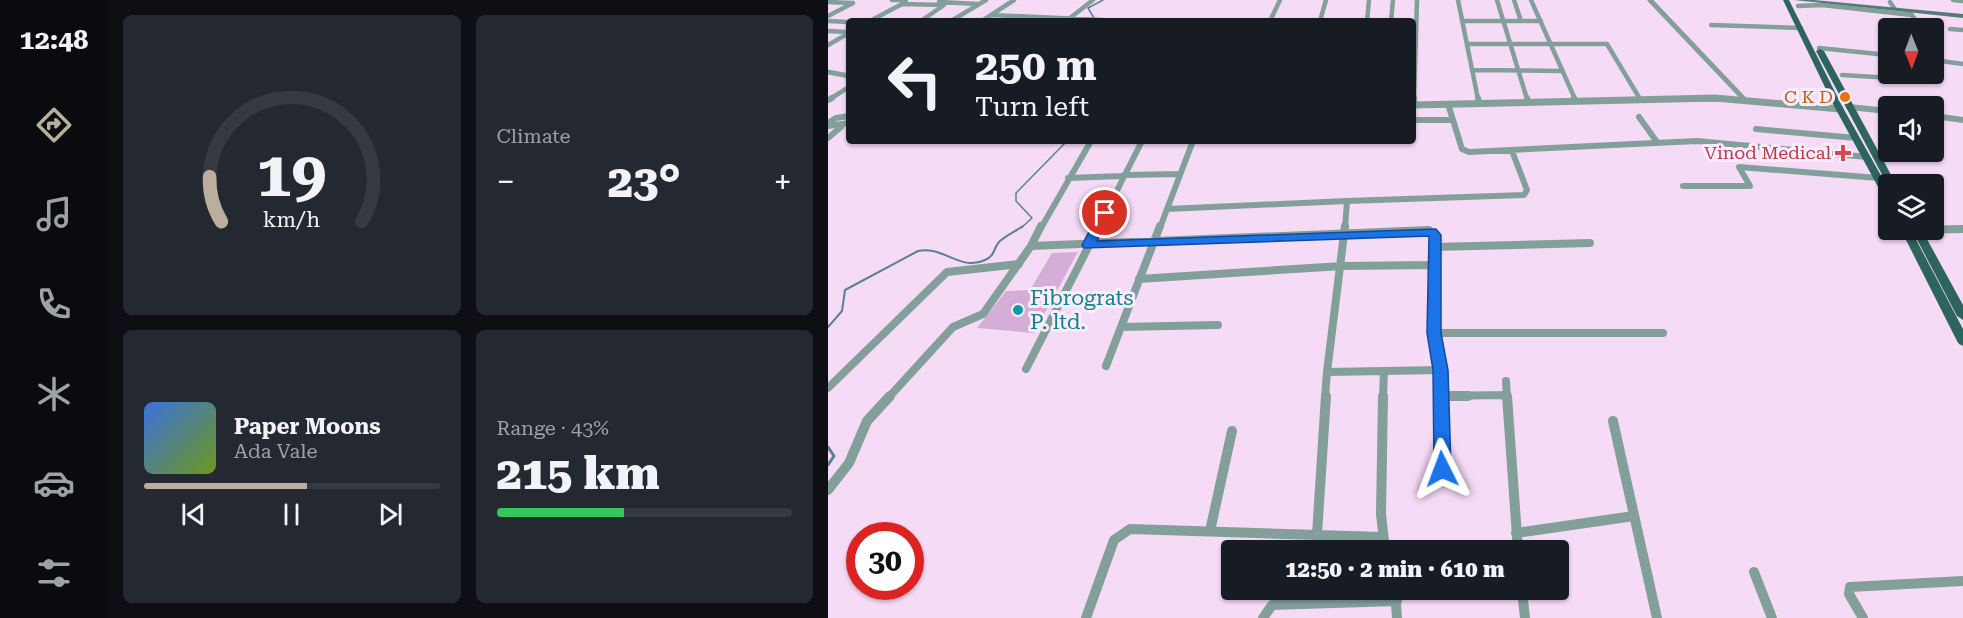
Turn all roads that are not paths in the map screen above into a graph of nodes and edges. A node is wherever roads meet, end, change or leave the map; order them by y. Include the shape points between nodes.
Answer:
1 (892, 0) edge
2 (986, 0) edge
3 (1014, 0) edge
4 (1093, 0) edge
5 (1280, 0) edge
6 (1326, 0) edge
7 (1369, 0) edge
8 (1393, 0) edge
9 (1417, 0) edge
10 (1458, 0) edge
11 (1497, 0) edge
12 (1514, 0) edge
13 (1531, 0) edge
14 (1650, 0) edge
15 (1786, 0) edge
16 (1817, 0) edge
17 (1843, 0) edge
18 (1953, 0) edge
19 (970, 1) edge
20 (1963, 1) edge
21 (828, 2) edge
22 (1797, 2) edge
23 (1890, 2) dead end
24 (979, 4) junction
25 (1855, 4) junction
26 (1894, 8) junction
27 (1911, 13) junction
28 (991, 15) junction
29 (1963, 15) edge
30 (828, 16) edge
31 (1037, 16) junction
32 (876, 18) edge
33 (926, 18) edge
34 (956, 18) edge
35 (986, 18) edge
36 (1035, 18) edge
37 (1070, 18) joint
38 (1271, 18) edge
39 (1321, 18) edge
40 (1367, 18) edge
41 (1390, 18) edge
42 (1415, 18) edge
43 (1915, 18) edge
44 (828, 21) edge
45 (1462, 21) junction
46 (1503, 21) junction
47 (1521, 21) junction
48 (1541, 21) junction
49 (846, 22) edge
50 (1711, 25) dead end
51 (1801, 28) junction
52 (1950, 29) dead end
53 (1963, 30) edge
54 (828, 32) edge
55 (846, 32) edge
56 (846, 34) edge
57 (1467, 44) junction
58 (1511, 44) junction
59 (1552, 44) junction
60 (828, 45) edge
61 (1819, 48) junction
62 (1878, 54) edge
63 (1944, 61) edge
64 (1963, 64) edge
65 (1472, 70) junction
66 (1519, 71) junction
67 (1563, 71) junction
68 (829, 73) edge
69 (1842, 75) dead end
70 (846, 76) edge
71 (1878, 77) edge
72 (846, 89) edge
73 (1575, 99) junction
74 (1640, 99) junction
75 (1744, 99) junction
76 (828, 100) edge
77 (1528, 101) junction
78 (1479, 102) junction
79 (1448, 104) junction
80 (1416, 105) edge
81 (1844, 108) junction
82 (1878, 110) edge
83 (846, 112) edge
84 (846, 116) edge
85 (840, 117) junction
86 (1639, 117) dead end
87 (1944, 117) edge
88 (1416, 120) edge
89 (1453, 120) junction
90 (1963, 120) edge
91 (846, 124) edge
92 (828, 126) edge
93 (842, 126) junction
94 (1756, 129) dead end
95 (828, 138) edge
96 (1856, 138) junction
97 (1657, 142) junction
98 (1089, 144) edge
99 (1140, 144) edge
100 (1192, 144) edge
101 (1512, 151) junction
102 (1867, 157) junction
103 (1180, 174) junction
104 (1886, 174) edge
105 (1124, 176) junction
106 (1068, 178) junction
107 (1878, 178) joint
108 (1683, 186) dead end
109 (1347, 201) junction
110 (1167, 209) junction
111 (1944, 229) edge
112 (1963, 229) edge
113 (1343, 234) junction
114 (1911, 240) edge
115 (1922, 240) edge
116 (1155, 242) junction
117 (1590, 243) dead end
118 (1088, 245) junction
119 (1031, 246) junction
120 (1433, 248) junction
121 (1019, 264) junction
122 (1434, 265) junction
123 (1342, 266) junction
124 (1139, 279) junction
125 (1963, 316) edge
126 (1218, 325) dead end
127 (1121, 327) junction
128 (1434, 333) junction
129 (1663, 333) dead end
130 (1963, 341) edge
131 (1027, 366) dead end
132 (1106, 366) dead end
133 (1441, 370) junction
134 (1384, 371) junction
135 (1327, 372) junction
136 (1506, 381) dead end
137 (828, 388) edge
138 (1505, 395) junction
139 (1439, 396) junction
140 (1613, 421) dead end
141 (1232, 430) dead end
142 (1442, 469) dead end
143 (828, 490) edge
144 (1634, 516) junction
145 (1210, 531) junction
146 (1516, 533) junction
147 (1317, 534) junction
148 (1382, 537) junction
149 (1383, 540) edge
150 (1517, 540) edge
151 (1754, 572) dead end
152 (1963, 581) edge
153 (1334, 600) edge
154 (1396, 600) edge
155 (1523, 600) edge
156 (1086, 618) edge
157 (1263, 618) edge
158 (1397, 618) edge
159 (1525, 618) edge
160 (1657, 618) edge
161 (1772, 618) edge
162 (1863, 618) edge

1 - 19 street
2 - 24 street
3 - 28 street
4 - 37 street
5 - 38 street
6 - 39 street
7 - 40 street
8 - 41 street
9 - 42 street
10 - 45 street
11 - 46 street
12 - 47 street
13 - 48 street
14 - 75 street
15 - 51 main road
16 - 25 main road
17 - 25 main road
18 - 20 street
19 - 24 street
21 - 30 street via 854,3
22 - 27 main road
22 - 61 main road
23 - 26 street
24 - 34 street
25 - 26 main road
26 - 29 main road
27 - 29 main road
27 - 43 street
28 - 31 street
28 - 35 street
31 - 36 street
31 - 37 street
32 - 33 street via 902,4 945,6
44 - 49 street
45 - 46 street
45 - 57 street
46 - 47 street
46 - 58 street
47 - 48 street
48 - 59 street
50 - 51 street
51 - 81 main road
52 - 53 street
54 - 55 street
56 - 60 street
57 - 58 street
57 - 65 street
58 - 59 street
58 - 66 street
59 - 67 street
59 - 74 street via 1610,46
61 - 62 street
61 - 81 main road
63 - 64 street
65 - 66 street
65 - 78 street
66 - 67 street
66 - 77 street
67 - 73 street
68 - 70 street
69 - 71 street
72 - 76 street
73 - 74 street
73 - 77 street
74 - 75 street
75 - 81 street
77 - 78 street
78 - 79 street
79 - 80 street
79 - 89 street
81 - 82 street
81 - 96 main road
81 - 104 main road
83 - 85 street
84 - 85 street
85 - 92 street
86 - 97 street
87 - 90 street
88 - 89 street
89 - 101 street via 1464,151
91 - 93 street
92 - 93 street
93 - 95 street
94 - 96 street
96 - 102 main road
97 - 101 street
97 - 102 street via 1712,142
98 - 106 street
99 - 105 street
100 - 103 street
101 - 109 street via 1527,190 1524,195
102 - 107 main road
103 - 105 street
103 - 110 street
105 - 106 street
105 - 118 street
106 - 119 street
107 - 108 street via 1739,167 1750,186
109 - 110 street
109 - 113 street
110 - 116 street
111 - 112 street
113 - 116 street
113 - 120 street via 1429,230 1435,235
113 - 123 street
114 - 130 main road
115 - 125 main road
116 - 118 street
116 - 124 street
117 - 120 street
118 - 119 street
118 - 131 street
119 - 121 street
120 - 122 street
121 - 137 street via 947,272
121 - 143 street via 983,314 953,327 867,421 849,463
122 - 123 street
122 - 128 street
123 - 124 street
123 - 135 street
124 - 127 street
126 - 127 street
127 - 132 street
128 - 129 street
128 - 133 street
133 - 134 street
133 - 139 street
134 - 135 street
134 - 148 street
135 - 147 street
136 - 138 street
138 - 139 street
138 - 146 street
139 - 142 street
140 - 144 street
141 - 145 street
144 - 146 street
144 - 160 street
145 - 147 street
145 - 156 street via 1130,529 1121,533 1114,540
146 - 150 street
147 - 148 street
148 - 149 street
151 - 161 street
152 - 162 street via 1850,587 1849,594
153 - 157 street via 1272,605
154 - 158 street
155 - 159 street

